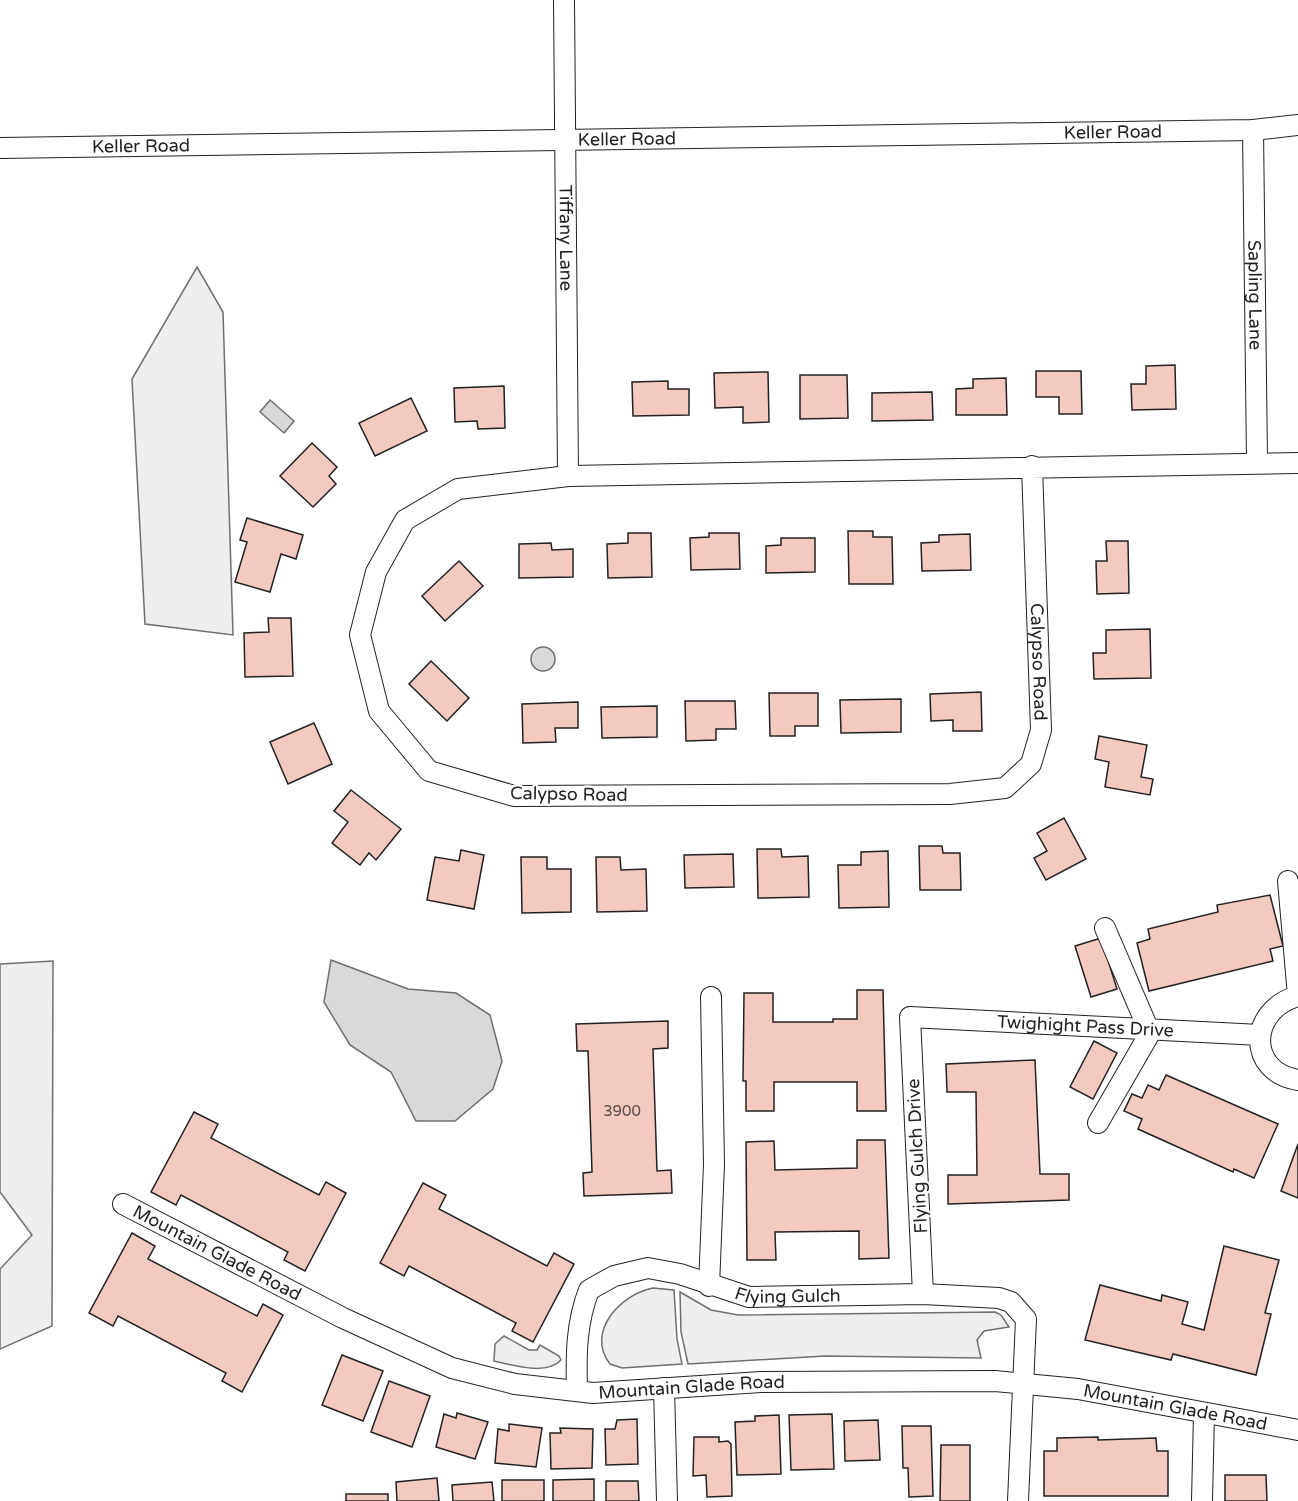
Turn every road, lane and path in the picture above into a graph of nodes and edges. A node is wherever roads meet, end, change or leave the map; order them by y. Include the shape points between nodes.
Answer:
1 (564, 0) edge
2 (1298, 124) edge
3 (1253, 130) junction
4 (565, 139) junction
5 (0, 148) edge
6 (1257, 461) junction
7 (1298, 462) edge
8 (1032, 466) junction
9 (568, 476) junction
10 (1288, 881) dead end
11 (1105, 928) dead end
12 (1298, 996) edge
13 (711, 997) dead end
14 (910, 1017) joint
15 (1150, 1030) junction
16 (1260, 1035) junction
17 (1298, 1080) edge
18 (1098, 1123) dead end
19 (123, 1204) dead end
20 (708, 1286) junction
21 (923, 1294) junction
22 (1023, 1383) junction
23 (664, 1388) junction
24 (577, 1391) junction
25 (1204, 1413) junction
26 (1298, 1430) edge
27 (667, 1501) edge
28 (1018, 1501) edge
29 (1202, 1501) edge

1 - 4 street, Tiffany Lane
2 - 3 street, Keller Road
3 - 4 street, Keller Road
3 - 6 street, Sapling Lane
4 - 5 street, Keller Road
4 - 9 street, Tiffany Lane
6 - 7 street, Calypso Road
6 - 8 street, Calypso Road
8 - 9 street, Calypso Road
8 - 9 street, Calypso Road via 1041,730 1031,764 1005,788 950,794 514,796 429,771 379,711 360,634 376,572 405,520 458,489
10 - 12 street
11 - 15 street
12 - 16 street via 1272,1009
13 - 20 street via 714,1164
14 - 15 street, Twighight Pass Drive
14 - 21 street, Flying Gulch Drive
15 - 16 street, Twighight Pass Drive
15 - 18 street
16 - 17 street via 1270,1066
19 - 24 street, Mountain Glade Road via 343,1318 452,1368 515,1384
20 - 21 street, Flying Gulch via 749,1297
20 - 24 street, Flying Gulch via 680,1274 648,1268 614,1276 589,1290 577,1338
21 - 22 street, Flying Gulch via 999,1298 1020,1309 1026,1319
22 - 23 street, Mountain Glade Road via 772,1382
22 - 25 street, Mountain Glade Road via 1078,1389
22 - 28 street, Flying Gulch
23 - 24 street, Mountain Glade Road
23 - 27 street
25 - 26 street, Mountain Glade Road
25 - 29 street

